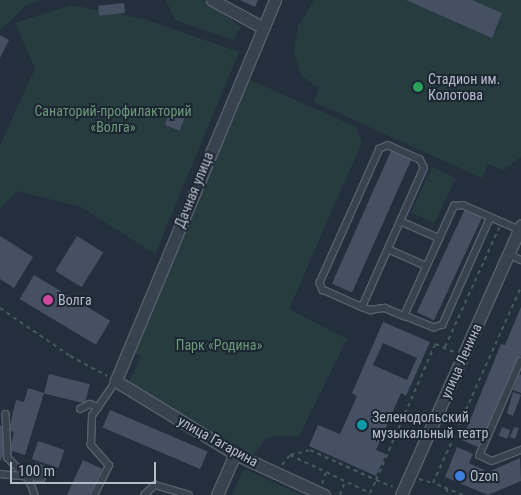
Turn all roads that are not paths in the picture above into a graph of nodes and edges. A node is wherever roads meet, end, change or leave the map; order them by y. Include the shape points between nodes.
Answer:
1 (212, 0) edge
2 (275, 0) edge
3 (262, 27) junction
4 (491, 217) junction
5 (400, 221) junction
6 (520, 228) edge
7 (439, 238) junction
8 (388, 249) junction
9 (509, 254) junction
10 (521, 260) edge
11 (426, 266) junction
12 (362, 307) junction
13 (404, 316) junction
14 (521, 361) edge
15 (116, 381) junction
16 (98, 407) junction
17 (80, 409) dead end
18 (6, 414) dead end
19 (521, 450) edge
20 (235, 454) junction
21 (0, 474) edge
22 (42, 478) dead end
23 (29, 479) junction
24 (402, 494) edge
25 (35, 495) edge
26 (94, 495) edge
27 (144, 495) edge
28 (189, 495) edge
29 (217, 495) edge
30 (324, 495) edge

1 - 3 street
2 - 3 street, Дачная улица
3 - 15 street, Дачная улица
4 - 6 lane
4 - 7 lane via 457,204 452,208
4 - 13 lane via 443,324 434,328
5 - 7 lane
5 - 8 lane
5 - 12 lane via 424,164 385,146 380,149 320,284 323,290
6 - 9 street, улица Ленина
7 - 11 lane
8 - 11 lane
8 - 12 lane
9 - 10 lane
9 - 24 street, улица Ленина
11 - 13 lane
12 - 13 lane via 374,312 384,308
14 - 19 lane via 480,455 492,461
15 - 16 lane
15 - 20 street, улица Гагарина
16 - 17 lane via 90,404
16 - 26 lane via 92,416 91,445 109,466
18 - 23 lane via 8,458
20 - 29 street
20 - 30 street, улица Гагарина
21 - 23 lane
22 - 23 lane
23 - 25 lane
27 - 28 lane via 155,485

